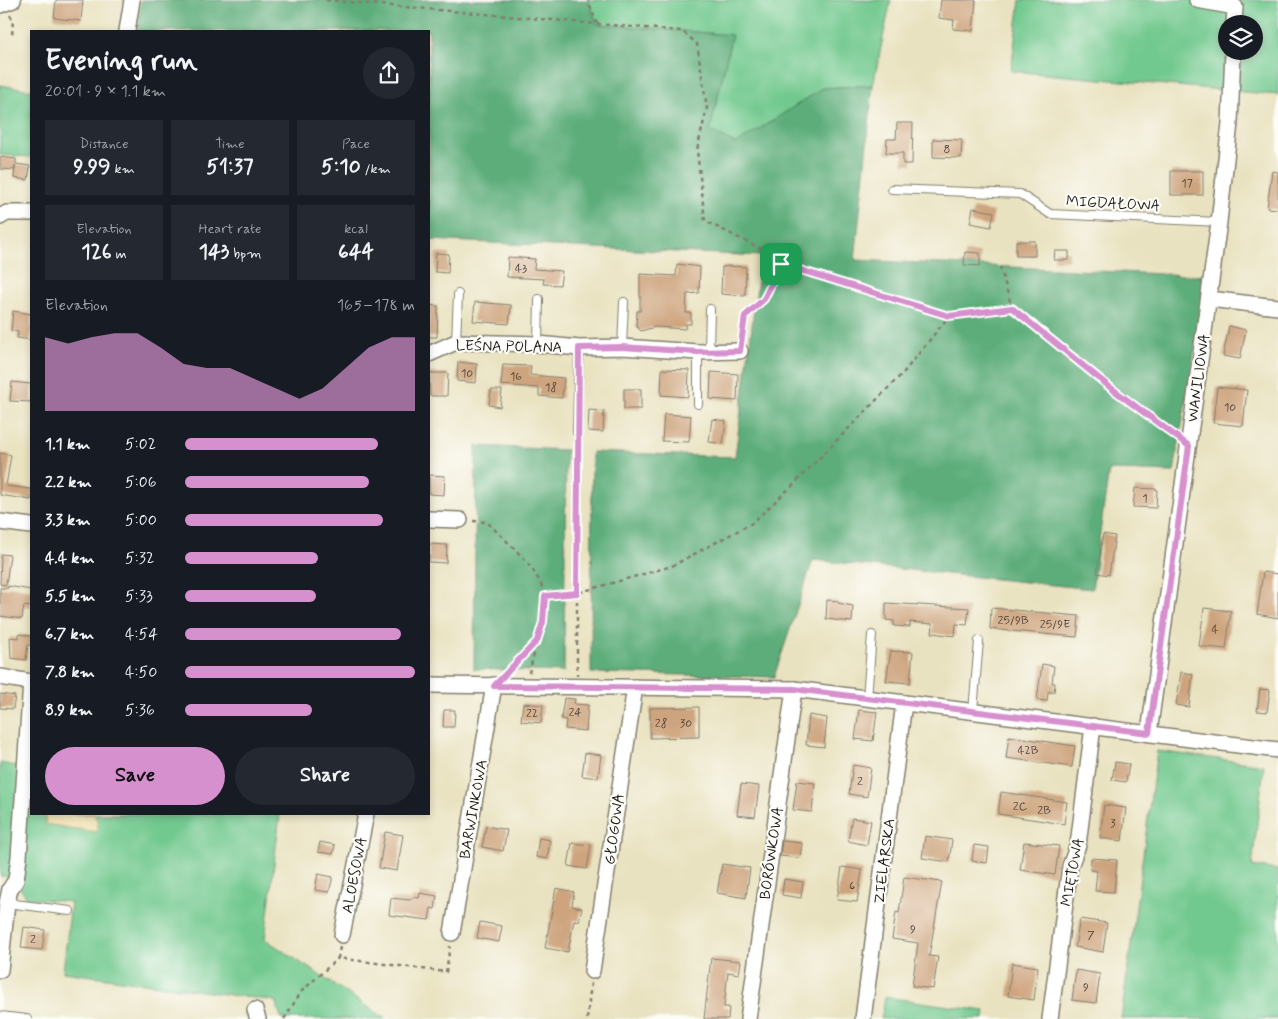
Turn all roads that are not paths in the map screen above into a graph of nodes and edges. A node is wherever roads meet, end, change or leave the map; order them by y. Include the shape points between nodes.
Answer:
1 (132, 0) edge
2 (1197, 0) edge
3 (1235, 15) edge
4 (127, 30) edge
5 (1233, 60) edge
6 (892, 189) dead end
7 (30, 213) edge
8 (0, 217) edge
9 (1219, 222) junction
10 (458, 294) dead end
11 (539, 299) dead end
12 (1209, 299) junction
13 (624, 302) dead end
14 (1278, 307) edge
15 (710, 308) dead end
16 (456, 342) junction
17 (538, 344) junction
18 (622, 347) junction
19 (579, 348) junction
20 (704, 351) junction
21 (740, 351) road end
22 (430, 354) edge
23 (698, 404) dead end
24 (577, 432) road end
25 (430, 519) edge
26 (460, 520) road end
27 (0, 522) edge
28 (30, 526) edge
29 (872, 635) dead end
30 (979, 641) dead end
31 (0, 678) edge
32 (30, 682) edge
33 (430, 686) edge
34 (494, 686) junction
35 (635, 687) junction
36 (794, 689) junction
37 (30, 697) edge
38 (867, 698) junction
39 (904, 702) junction
40 (973, 711) junction
41 (1093, 726) junction
42 (1149, 733) junction
43 (1278, 750) edge
44 (366, 815) edge
45 (6, 892) edge
46 (70, 911) dead end
47 (452, 933) road end
48 (342, 935) road end
49 (0, 970) edge
50 (592, 971) road end
51 (0, 1016) edge
52 (748, 1018) edge
53 (27, 1019) edge
54 (863, 1019) edge
55 (1050, 1019) edge

1 - 4 street
2 - 3 street via 1235,7
5 - 9 street, WANILIOWA via 1230,123
6 - 9 lane, MIGDAŁOWA via 1020,194 1050,214
7 - 8 street via 7,213
9 - 12 street, WANILIOWA
10 - 16 lane
11 - 17 lane
12 - 14 street
12 - 42 street, WANILIOWA
13 - 18 lane
15 - 20 lane
16 - 17 street, LEŚNA POLANA
16 - 22 street, LEŚNA POLANA
17 - 19 street, LEŚNA POLANA
18 - 19 street, LEŚNA POLANA
18 - 20 street, LEŚNA POLANA
19 - 24 lane
20 - 21 street, LEŚNA POLANA
20 - 23 lane
25 - 26 street
27 - 28 street
29 - 38 lane
30 - 40 lane
31 - 32 street
33 - 34 street
34 - 35 street
34 - 47 street, BARWINKOWA
35 - 36 street
35 - 50 street, GŁOGOWA
36 - 38 street
36 - 52 street, BORÓWKOWA
37 - 45 street via 19,857 16,880
38 - 39 street
39 - 40 street
39 - 54 street, ZIELARSKA
40 - 41 street
41 - 42 street
41 - 55 street, MIĘTOWA
42 - 43 street
44 - 48 street, ALOESOWA
45 - 46 lane
45 - 49 street
51 - 53 lane

